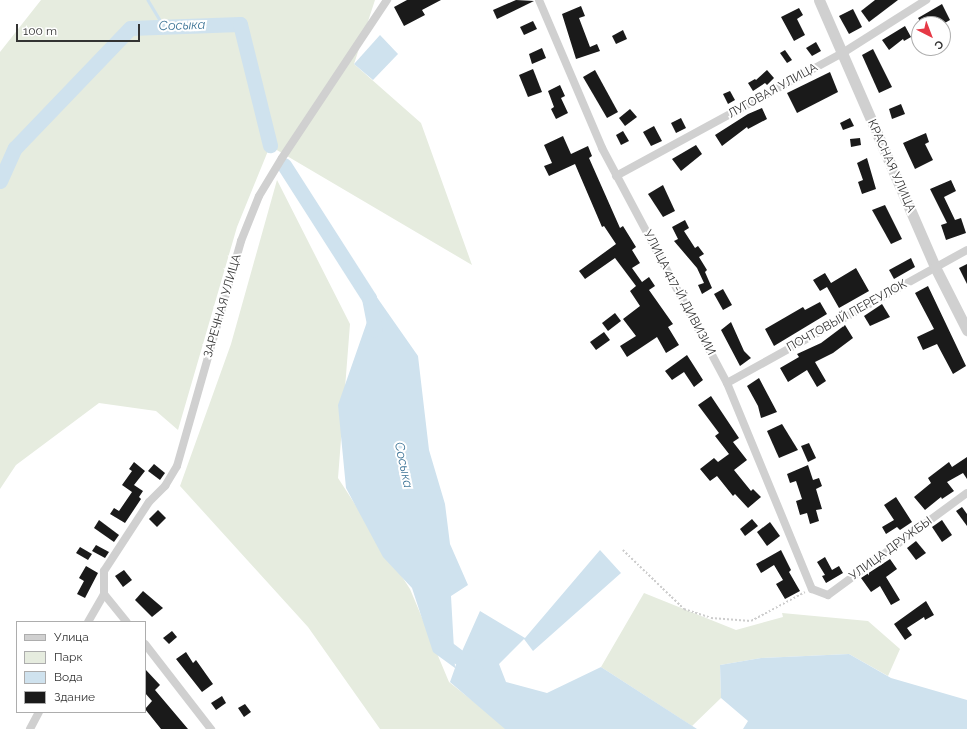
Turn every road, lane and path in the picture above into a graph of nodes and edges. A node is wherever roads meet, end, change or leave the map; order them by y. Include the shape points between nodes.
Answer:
1 (387, 0) edge
2 (540, 0) edge
3 (818, 0) edge
4 (926, 0) edge
5 (842, 54) junction
6 (616, 176) junction
7 (967, 250) edge
8 (935, 267) junction
9 (967, 330) edge
10 (727, 383) junction
11 (967, 493) edge
12 (623, 550) dead end
13 (812, 589) junction
14 (104, 594) junction
15 (89, 621) edge
16 (126, 621) edge
17 (146, 645) edge
18 (38, 713) edge
19 (30, 729) edge
20 (212, 729) edge

1 - 14 street, ЗАРЕЧНАЯ УЛИЦА via 259,196 241,241 177,466 165,486 149,502 104,571
2 - 6 street, УЛИЦА 417-Й ДИВИЗИИ
3 - 5 street, КРАСНАЯ УЛИЦА
4 - 5 street, ЛУГОВАЯ УЛИЦА
5 - 6 street, ЛУГОВАЯ УЛИЦА
5 - 8 street, КРАСНАЯ УЛИЦА
6 - 10 street, УЛИЦА 417-Й ДИВИЗИИ
7 - 8 street, ПОЧТОВЫЙ ПЕРЕУЛОК
8 - 9 street, КРАСНАЯ УЛИЦА
8 - 10 street, ПОЧТОВЫЙ ПЕРЕУЛОК
10 - 13 street, УЛИЦА 417-Й ДИВИЗИИ
11 - 13 street, УЛИЦА ДРУЖБЫ via 828,595
12 - 13 path via 684,609 711,618 751,621
14 - 15 street, ЗАРЕЧНАЯ УЛИЦА
14 - 16 street
17 - 20 street
18 - 19 street

